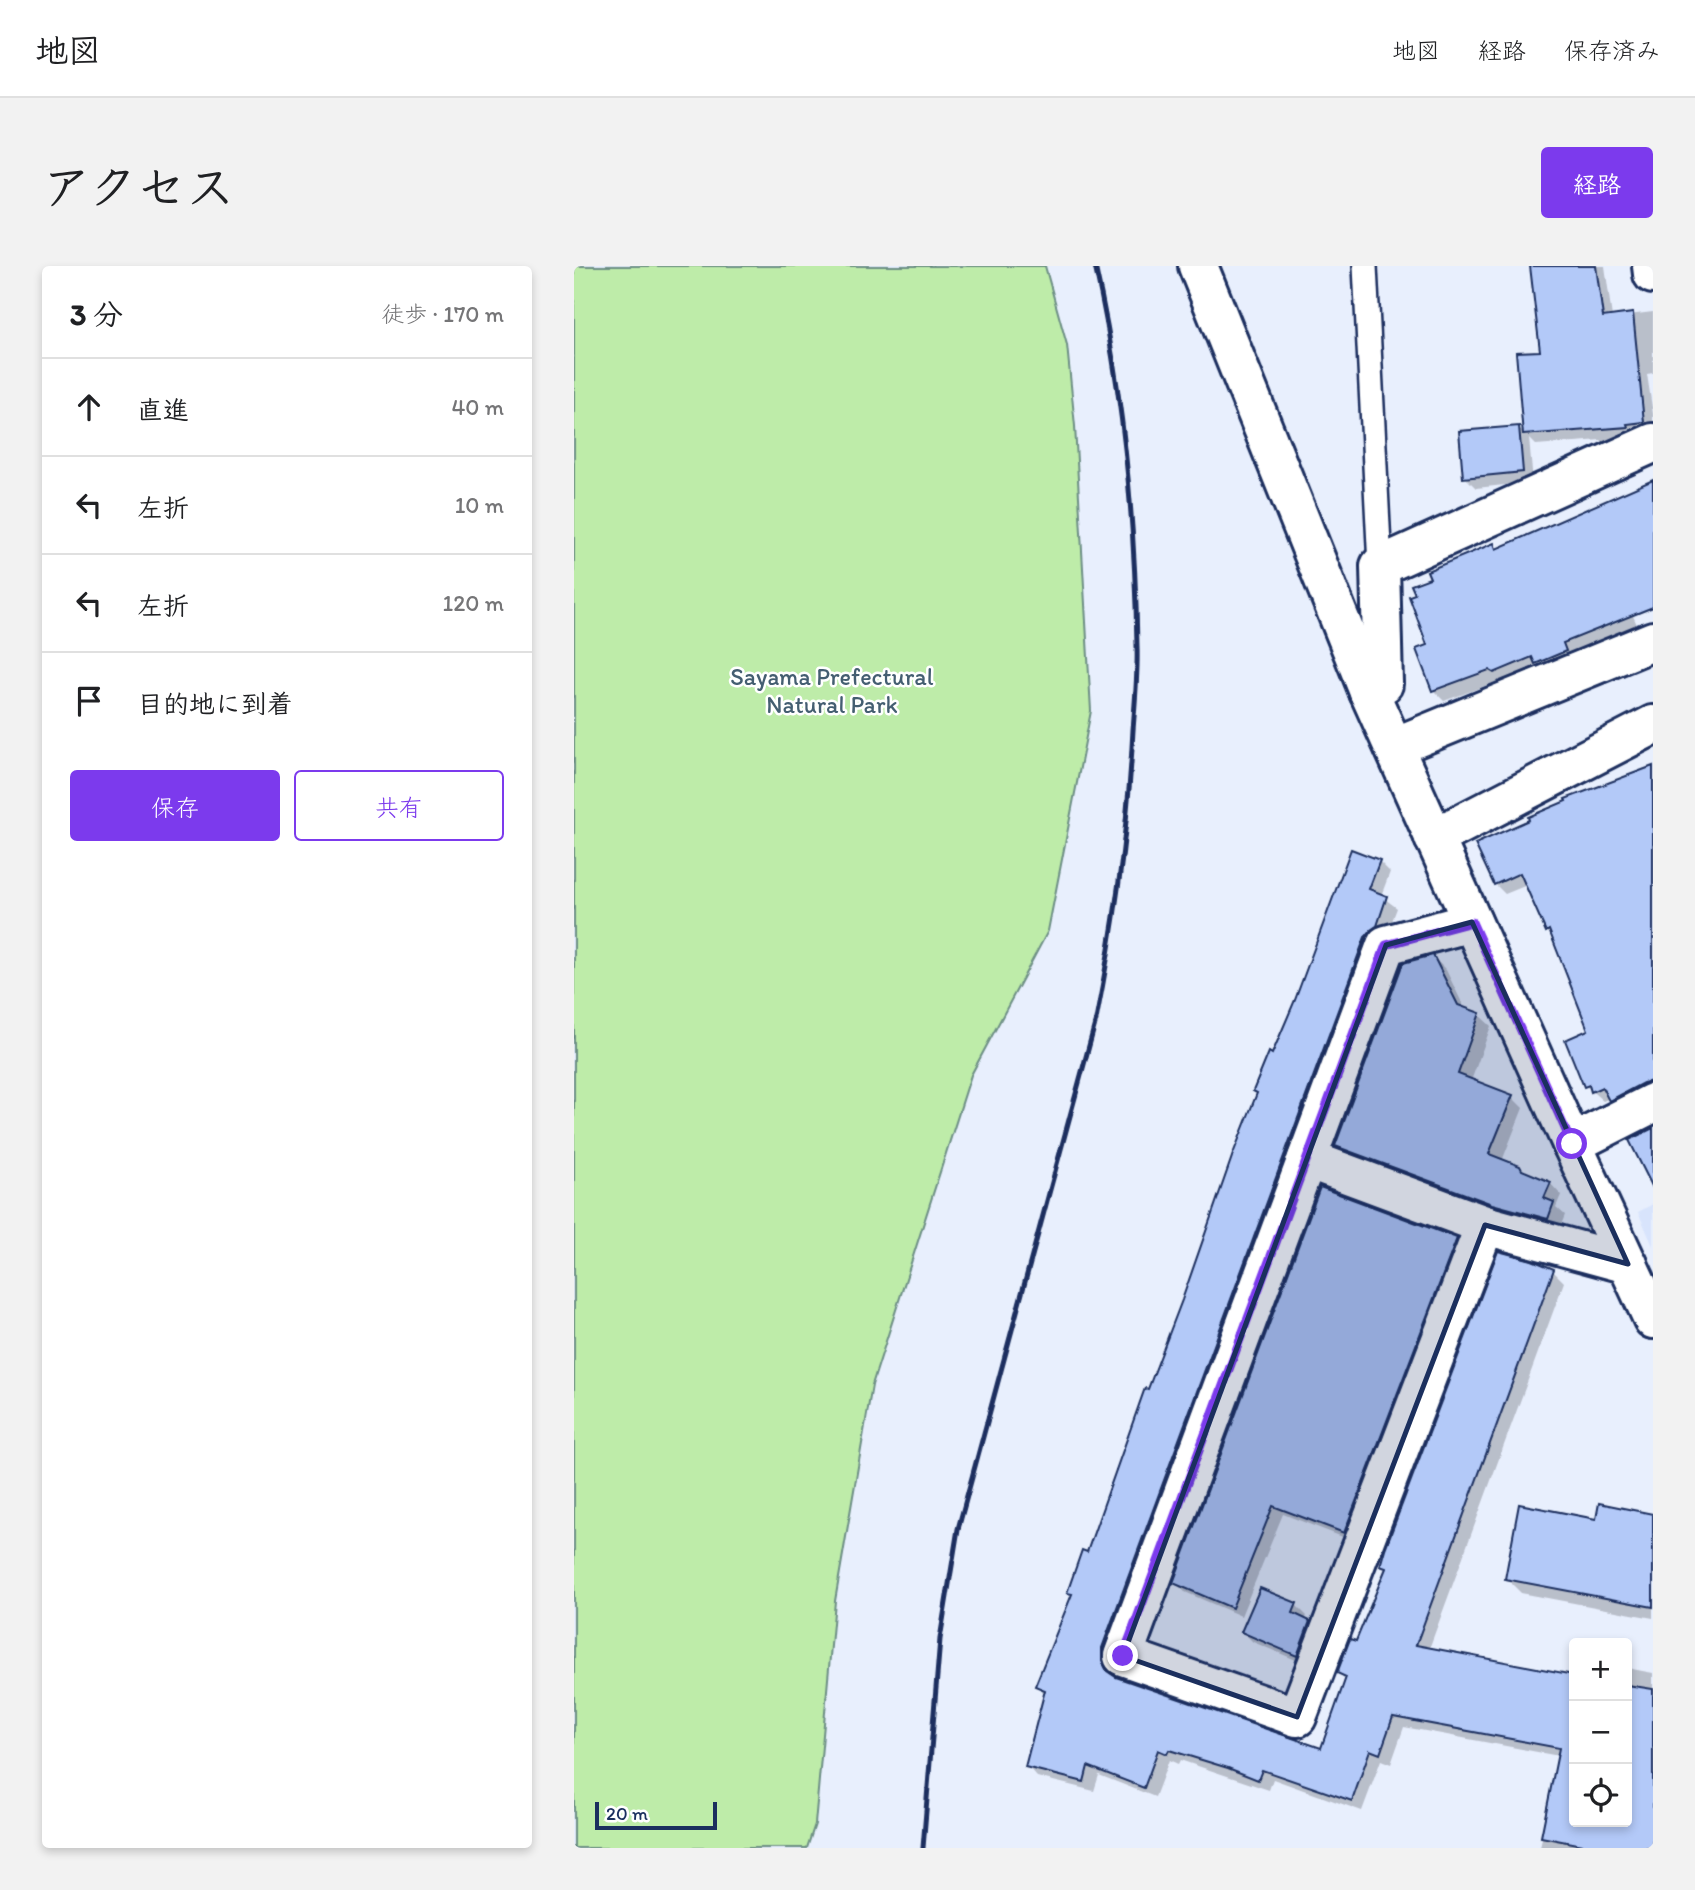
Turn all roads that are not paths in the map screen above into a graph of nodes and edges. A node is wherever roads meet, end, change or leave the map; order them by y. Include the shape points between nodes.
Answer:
1 (1198, 266) edge
2 (1365, 266) edge
3 (1652, 266) edge
4 (1653, 274) edge
5 (1653, 443) edge
6 (1380, 566) junction
7 (1653, 641) edge
8 (1369, 692) junction
9 (1653, 725) edge
10 (1394, 747) junction
11 (1434, 838) junction
12 (1472, 922) junction
13 (1653, 1104) edge
14 (1572, 1144) junction
15 (1307, 1159) junction
16 (1485, 1225) junction
17 (1628, 1264) junction
18 (1653, 1319) edge

1 - 8 street
2 - 6 lane
3 - 4 street
5 - 6 street
6 - 8 street via 1383,684
7 - 10 street
8 - 10 street
9 - 11 street
10 - 11 street
11 - 12 street
12 - 14 street
12 - 15 street via 1386,945
13 - 14 street
14 - 17 street
15 - 16 street
15 - 16 street via 1123,1656 1297,1717
16 - 17 street
17 - 18 street

